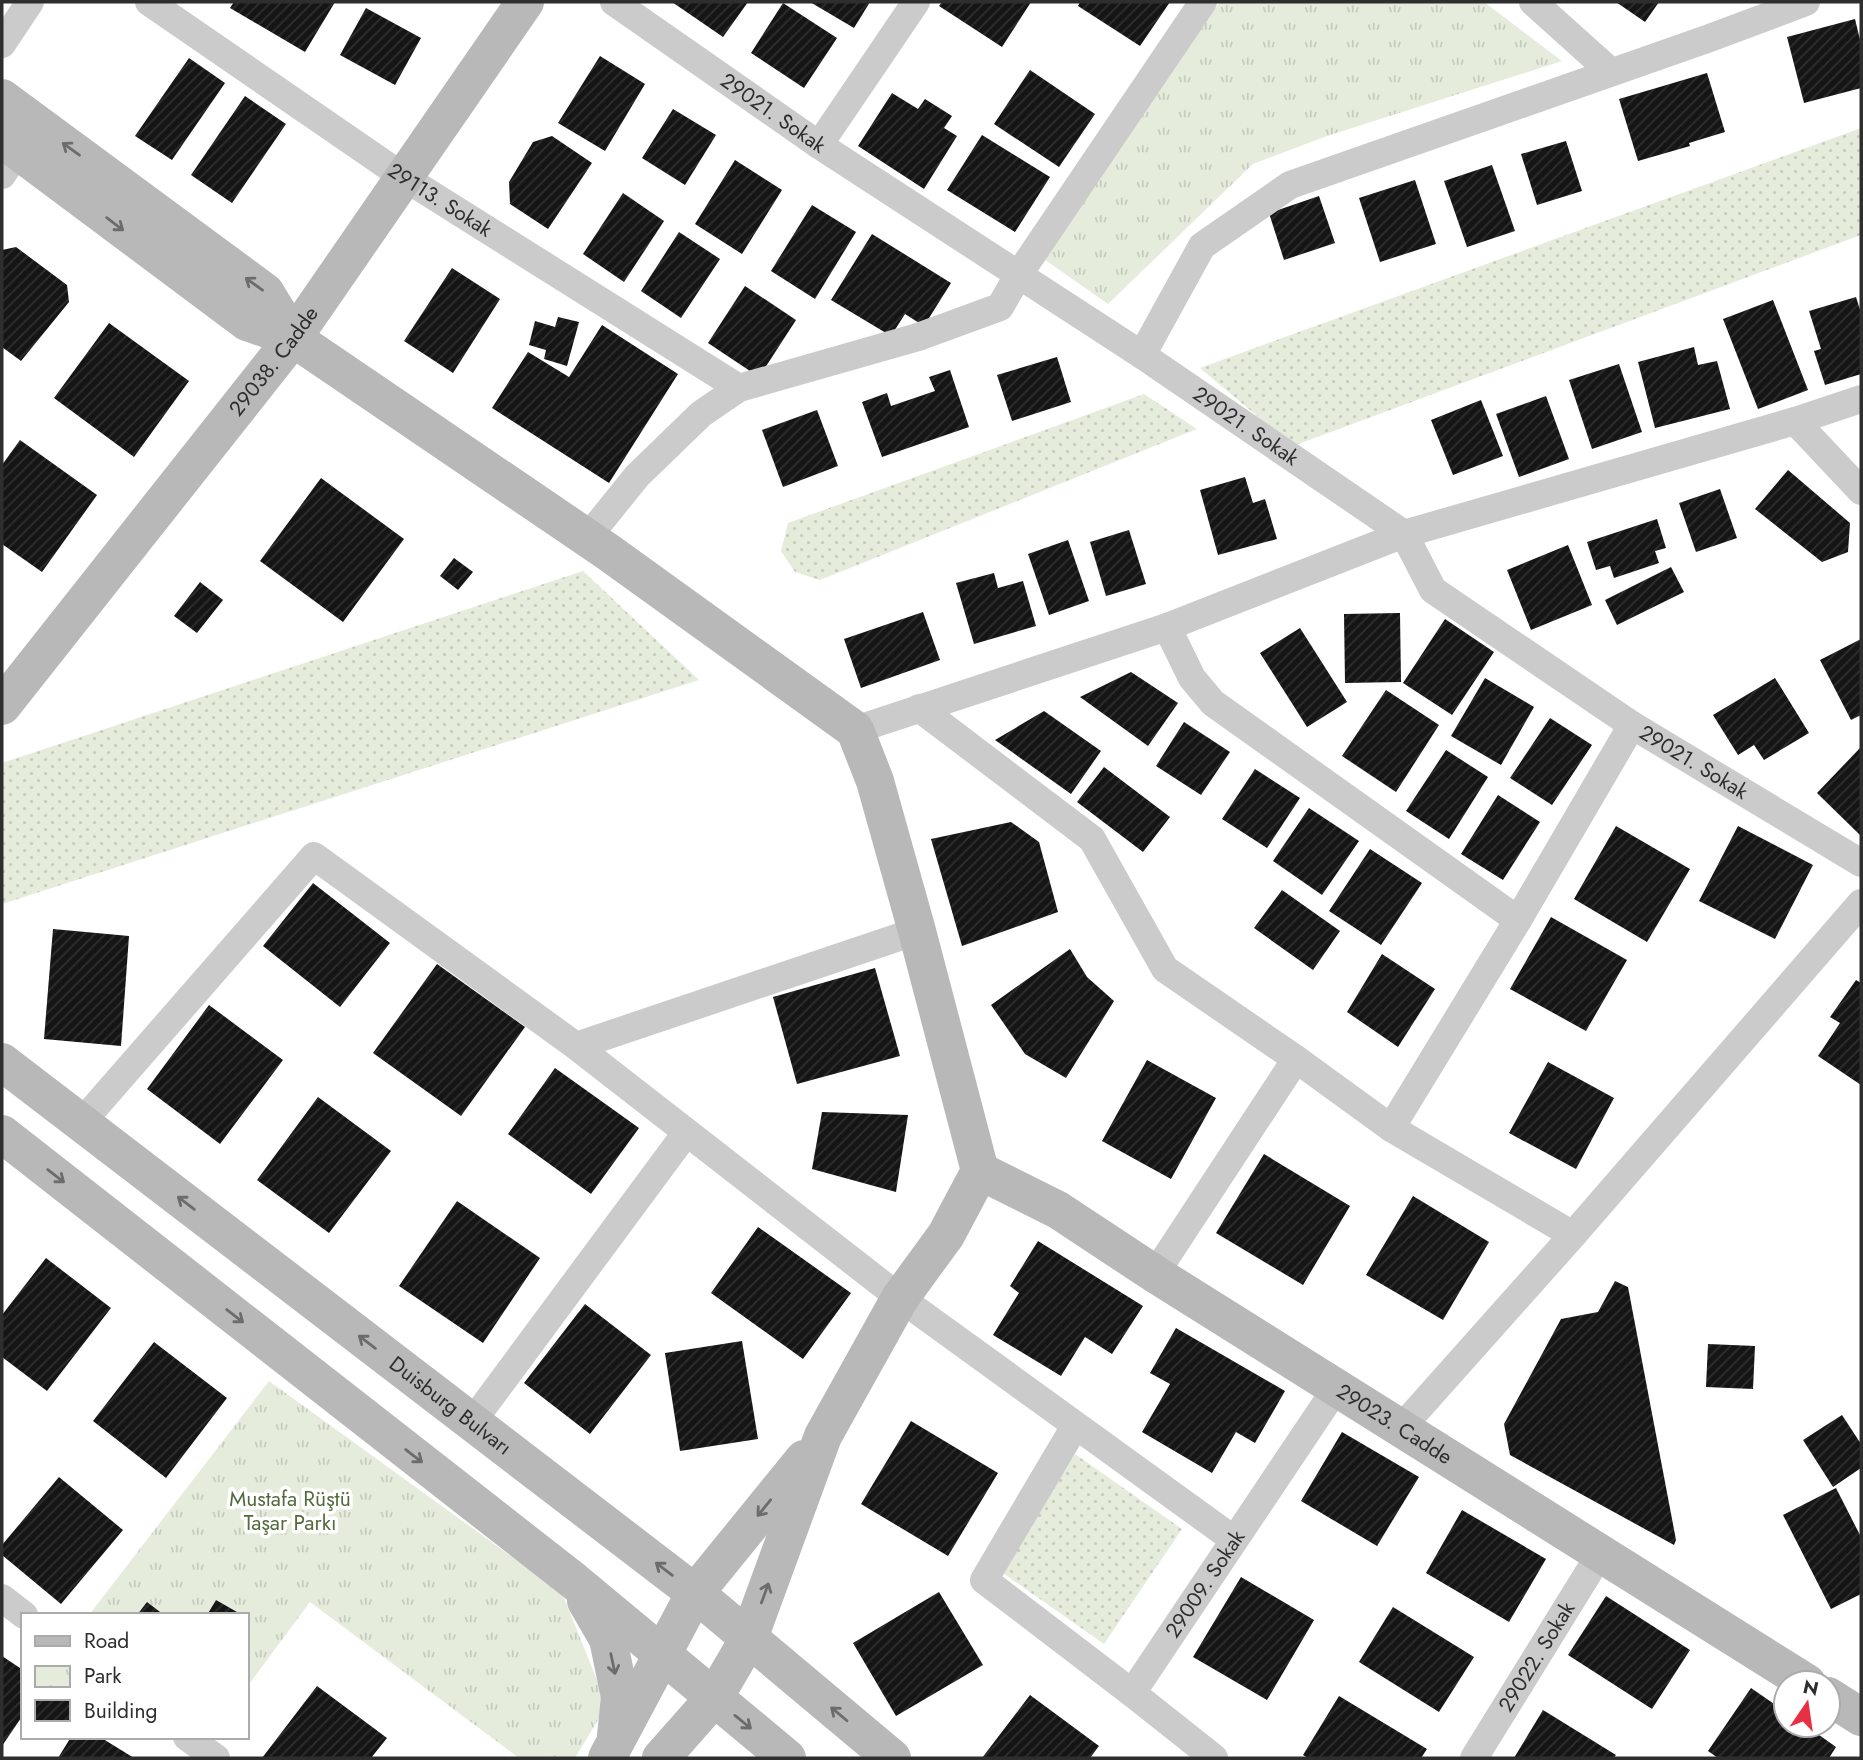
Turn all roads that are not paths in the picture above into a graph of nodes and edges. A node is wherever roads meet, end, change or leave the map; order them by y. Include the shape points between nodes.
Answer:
1 (30, 2) edge
2 (149, 2) edge
3 (525, 2) edge
4 (614, 2) edge
5 (916, 2) edge
6 (1203, 2) edge
7 (1533, 2) edge
8 (1806, 2) edge
9 (2, 44) edge
10 (1611, 72) junction
11 (2, 98) edge
12 (819, 145) junction
13 (7, 155) edge
14 (405, 178) junction
15 (1019, 274) junction
16 (293, 338) junction
17 (1142, 355) junction
18 (738, 388) junction
19 (1861, 399) edge
20 (1795, 421) junction
21 (1861, 491) edge
22 (1404, 534) junction
23 (587, 538) junction
24 (1167, 627) junction
25 (2, 706) edge
26 (919, 708) junction
27 (1632, 725) junction
28 (855, 730) junction
29 (1861, 863) edge
30 (1861, 903) edge
31 (1518, 920) junction
32 (917, 931) junction
33 (576, 1046) junction
34 (1296, 1059) junction
35 (2, 1062) edge
36 (81, 1123) junction
37 (1391, 1128) junction
38 (686, 1133) junction
39 (2, 1134) edge
40 (979, 1171) junction
41 (1573, 1235) junction
42 (1155, 1274) junction
43 (900, 1298) junction
44 (1337, 1388) junction
45 (472, 1422) junction
46 (1075, 1426) junction
47 (1401, 1428) junction
48 (823, 1436) junction
49 (1233, 1539) junction
50 (1600, 1554) junction
51 (574, 1581) junction
52 (695, 1593) junction
53 (2, 1598) edge
54 (21, 1613) edge
55 (749, 1638) junction
56 (664, 1656) junction
57 (1785, 1669) edge
58 (1132, 1693) junction
59 (714, 1698) junction
60 (1842, 1705) edge
61 (1861, 1717) edge
62 (190, 1739) edge
63 (611, 1751) edge
64 (216, 1758) edge
65 (661, 1758) edge
66 (787, 1758) edge
67 (891, 1758) edge
68 (1214, 1758) edge
69 (1474, 1758) edge

1 - 9 street
2 - 14 street, 29113. Sokak
3 - 14 street, 29038. Cadde
4 - 12 street, 29021. Sokak
5 - 12 street
6 - 15 street
7 - 10 street
8 - 10 street
10 - 17 street via 1290,185 1202,246
16 -> 11 street via 265,292
12 - 15 street, 29021. Sokak
13 -> 16 street via 247,322
14 - 16 street, 29038. Cadde
14 - 18 street, 29113. Sokak
15 - 17 street, 29021. Sokak
15 - 18 street via 1000,307 918,337
16 - 23 street
16 - 25 street, 29038. Cadde
17 - 22 street, 29021. Sokak
18 - 23 street via 701,414 646,467
19 - 20 street
20 - 21 street
20 - 22 street
22 - 24 street
22 - 27 street, 29021. Sokak via 1433,590
23 - 28 street
24 - 26 street
24 - 31 street via 1192,678 1213,704
26 - 28 street
26 - 34 street via 1092,839 1165,969
27 - 29 street, 29021. Sokak
27 - 31 street
28 - 32 street via 875,780
30 - 41 street
31 - 37 street
32 - 33 street
32 - 40 street
33 - 36 street via 314,856
33 - 38 street
34 - 37 street
34 - 42 street
35 - 36 street, Duisburg Bulvarı
45 -> 36 street, Duisburg Bulvarı
37 - 41 street
38 - 43 street
38 - 45 street
39 -> 51 street
40 - 42 street, 29023. Cadde via 1058,1210
40 - 43 street via 946,1235
41 - 47 street
42 - 44 street, 29023. Cadde
43 - 46 street
43 - 48 street
44 - 47 street, 29023. Cadde
44 - 49 street, 29009. Sokak
52 -> 45 street, Duisburg Bulvarı
46 - 49 street
46 - 58 street via 984,1580
47 - 50 street, 29023. Cadde
48 -> 52 street
55 -> 48 street
49 - 58 street, 29009. Sokak
50 - 57 street, 29023. Cadde
50 - 69 street, 29022. Sokak
51 - 56 street
51 -> 63 street via 608,1639 621,1697
52 - 55 street, Duisburg Bulvarı
52 - 56 street
53 - 54 street
55 - 59 street
67 -> 55 street, Duisburg Bulvarı
56 - 59 street
56 - 63 street
58 - 68 street
59 - 65 street
59 -> 66 street
60 - 61 street
62 - 64 street

